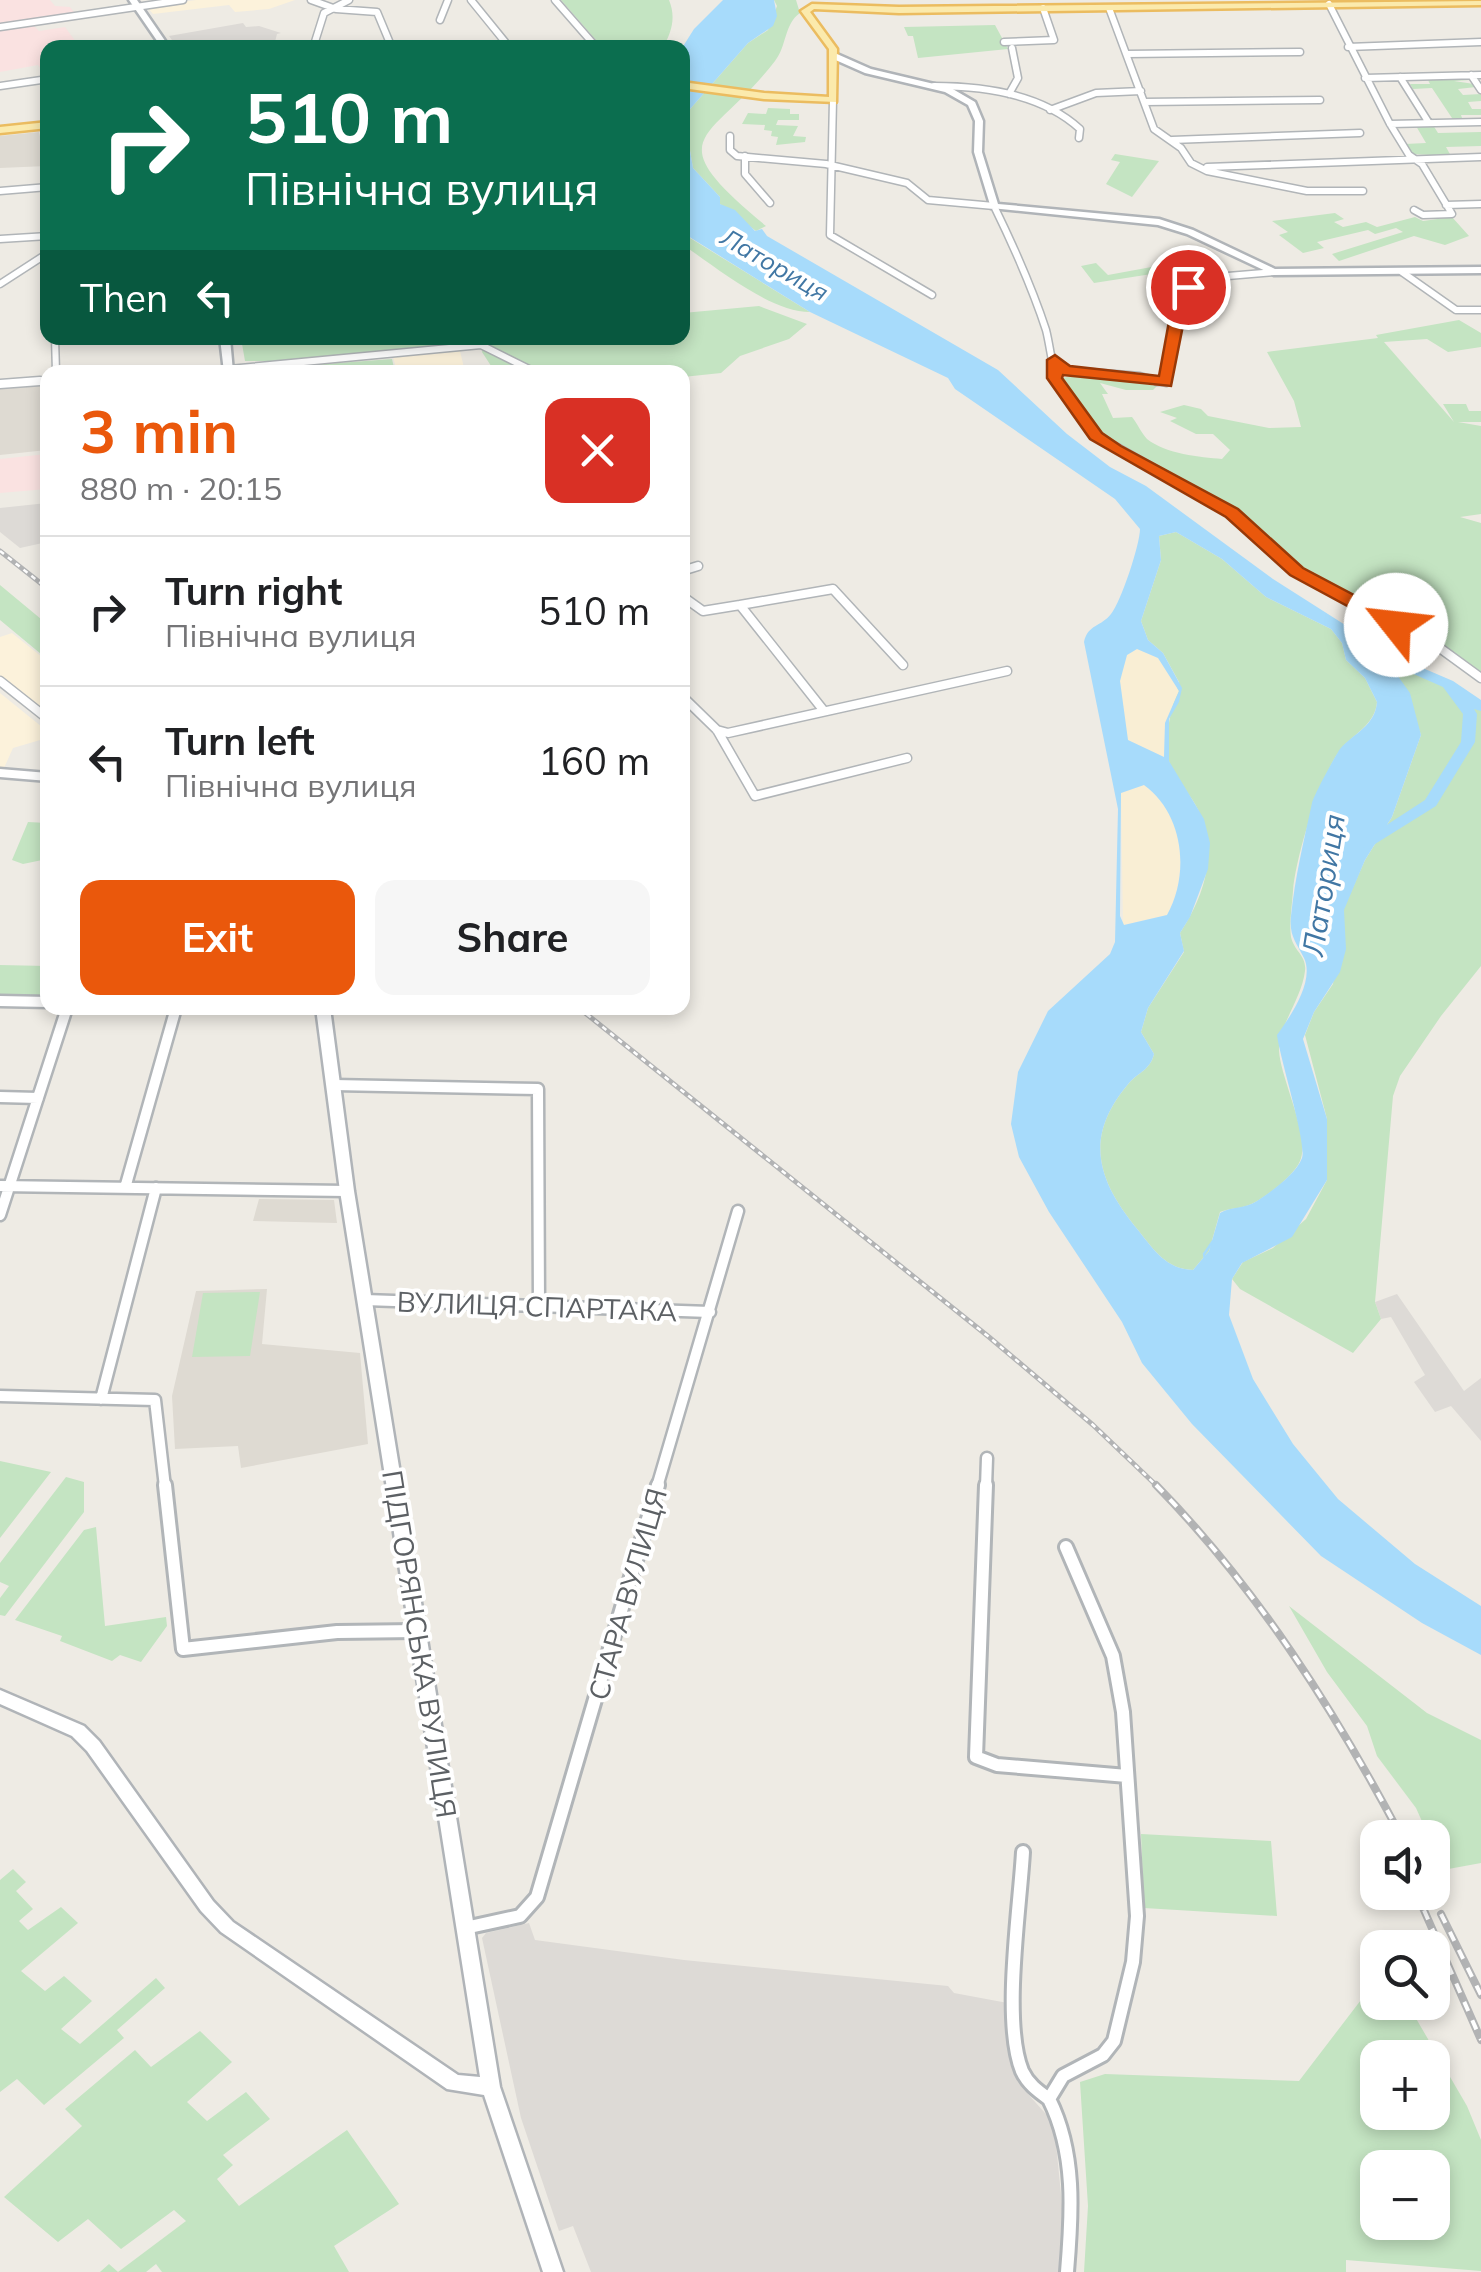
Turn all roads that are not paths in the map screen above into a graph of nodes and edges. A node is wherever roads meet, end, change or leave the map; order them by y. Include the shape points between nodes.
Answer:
1 (182, 0) edge
2 (311, 0) edge
3 (349, 0) edge
4 (448, 0) edge
5 (471, 0) edge
6 (556, 0) edge
7 (1322, 2) edge
8 (135, 3) edge
9 (1220, 3) edge
10 (1481, 3) edge
11 (849, 4) edge
12 (1108, 4) edge
13 (960, 5) edge
14 (332, 8) junction
15 (1043, 8) junction
16 (812, 9) edge
17 (440, 20) dead end
18 (0, 27) edge
19 (160, 40) edge
20 (315, 40) edge
21 (389, 40) edge
22 (504, 40) edge
23 (590, 40) edge
24 (1004, 42) dead end
25 (1481, 42) edge
26 (1348, 47) junction
27 (1012, 48) dead end
28 (1300, 52) dead end
29 (1127, 54) junction
30 (834, 56) junction
31 (1471, 75) junction
32 (1481, 75) edge
33 (1400, 77) junction
34 (1365, 78) junction
35 (40, 80) edge
36 (690, 85) edge
37 (0, 86) edge
38 (934, 86) junction
39 (1481, 90) edge
40 (1141, 91) junction
41 (1009, 94) junction
42 (833, 100) junction
43 (1320, 100) dead end
44 (1144, 102) junction
45 (1050, 110) junction
46 (1481, 122) edge
47 (1429, 123) junction
48 (1390, 124) junction
49 (40, 126) edge
50 (0, 130) edge
51 (1360, 133) dead end
52 (730, 136) dead end
53 (1079, 138) dead end
54 (1171, 140) junction
55 (745, 156) junction
56 (1481, 157) edge
57 (1417, 160) junction
58 (831, 165) junction
59 (898, 166) dead end
60 (1197, 167) junction
61 (902, 181) junction
62 (40, 187) edge
63 (0, 191) edge
64 (1364, 191) dead end
65 (770, 202) dead end
66 (1481, 204) edge
67 (1446, 205) junction
68 (994, 206) junction
69 (1414, 210) dead end
70 (40, 236) edge
71 (0, 239) edge
72 (40, 257) edge
73 (1481, 270) edge
74 (1274, 272) junction
75 (1402, 272) junction
76 (2, 281) edge
77 (932, 295) dead end
78 (1481, 310) edge
79 (457, 345) edge
80 (488, 345) edge
81 (1055, 360) junction
82 (282, 365) edge
83 (523, 365) edge
84 (40, 381) edge
85 (0, 384) edge
86 (698, 566) dead end
87 (690, 568) edge
88 (690, 602) edge
89 (740, 605) junction
90 (903, 665) dead end
91 (1007, 671) dead end
92 (1481, 678) edge
93 (0, 681) edge
94 (690, 704) edge
95 (824, 712) junction
96 (40, 713) edge
97 (717, 730) junction
98 (907, 758) dead end
99 (0, 774) edge
100 (40, 776) edge
101 (0, 1001) edge
102 (40, 1002) edge
103 (65, 1015) edge
104 (174, 1015) edge
105 (324, 1015) edge
106 (334, 1084) junction
107 (0, 1098) edge
108 (38, 1098) junction
109 (4, 1186) edge
110 (125, 1188) junction
111 (156, 1188) junction
112 (347, 1191) junction
113 (738, 1212) dead end
114 (0, 1215) edge
115 (364, 1300) junction
116 (540, 1305) junction
117 (710, 1312) junction
118 (0, 1396) edge
119 (101, 1399) junction
120 (987, 1458) dead end
121 (1066, 1548) dead end
122 (417, 1631) junction
123 (0, 1697) edge
124 (1127, 1776) junction
125 (1023, 1852) dead end
126 (465, 1928) junction
127 (491, 2087) junction
128 (1048, 2099) junction
129 (553, 2272) edge
130 (1067, 2272) edge

1 - 8 street
2 - 14 street
3 - 14 street
4 - 17 street
5 - 22 street
6 - 23 street
7 - 9 main road
7 - 10 main road
7 - 26 street
8 - 18 street
8 - 19 main road
9 - 12 main road
11 - 13 main road
11 - 16 main road
12 - 15 main road
12 - 29 street
13 - 15 main road
14 - 20 street
14 - 21 street via 377,12
15 - 24 street via 1054,40
16 - 30 main road
25 - 26 street
26 - 34 street
27 - 41 street via 1019,70
28 - 29 street
29 - 40 street
30 - 38 main road
30 - 42 main road
31 - 32 street
31 - 33 street
31 - 39 street
33 - 34 street
33 - 47 street
34 - 48 street
35 - 37 street
36 - 42 main road
38 - 41 street
38 - 68 main road via 965,98 977,112 978,152
40 - 44 street
40 - 45 street via 1096,93
41 - 45 street
42 - 58 street
43 - 44 street
44 - 54 street via 1154,129
45 - 53 street via 1076,124
46 - 47 street
47 - 48 street
48 - 57 street
49 - 50 main road
51 - 54 street
52 - 55 street via 732,153
54 - 60 street
55 - 58 street
55 - 65 street via 745,174
56 - 57 street
57 - 60 street
57 - 67 street
58 - 61 street
58 - 77 street via 830,235
59 - 61 street
60 - 64 street via 1314,192
61 - 68 street via 928,200
62 - 63 street
66 - 67 street
67 - 69 street via 1452,214
68 - 74 main road via 1160,222
68 - 81 street via 1021,256
70 - 71 street
72 - 76 street
73 - 75 main road
74 - 75 main road
74 - 81 street via 1182,290 1166,383 1065,370
75 - 78 street via 1448,306
79 - 82 street
80 - 83 street
81 - 92 street via 1054,378 1096,436 1232,513 1296,572 1422,636
84 - 85 street
86 - 87 street
88 - 89 street via 703,611
89 - 90 street via 833,589
89 - 95 street
91 - 95 street
93 - 96 street
94 - 97 street
95 - 97 street
97 - 98 street via 755,796
99 - 100 main road
101 - 102 street
103 - 108 street
104 - 110 street
105 - 106 main road, ПІДГОРЯНСЬКА ВУЛИЦЯ
106 - 112 main road, ПІДГОРЯНСЬКА ВУЛИЦЯ
106 - 116 street via 538,1089
107 - 108 street
108 - 109 street
109 - 110 street
109 - 114 street
110 - 111 street
111 - 112 street
111 - 119 street
112 - 115 main road, ПІДГОРЯНСЬКА ВУЛИЦЯ
113 - 117 street, СТАРА ВУЛИЦЯ
115 - 116 street, ВУЛИЦЯ СПАРТАКА
115 - 122 main road, ПІДГОРЯНСЬКА ВУЛИЦЯ
116 - 117 street, ВУЛИЦЯ СПАРТАКА
117 - 126 street, СТАРА ВУЛИЦЯ via 537,1897 520,1916
118 - 119 street
119 - 122 street via 156,1400 183,1649 337,1632
120 - 124 street via 976,1757 997,1765
121 - 124 street via 1113,1656
122 - 126 main road, ПІДГОРЯНСЬКА ВУЛИЦЯ
123 - 127 main road via 78,1731 93,1746 227,1926 454,2083
124 - 128 street via 1136,1916 1121,2015 1103,2055 1063,2076
125 - 128 street via 1020,2065 1030,2086
126 - 127 main road, ПІДГОРЯНСЬКА ВУЛИЦЯ
127 - 129 main road, ПІДГОРЯНСЬКА ВУЛИЦЯ
128 - 130 street via 1059,2116 1069,2179

